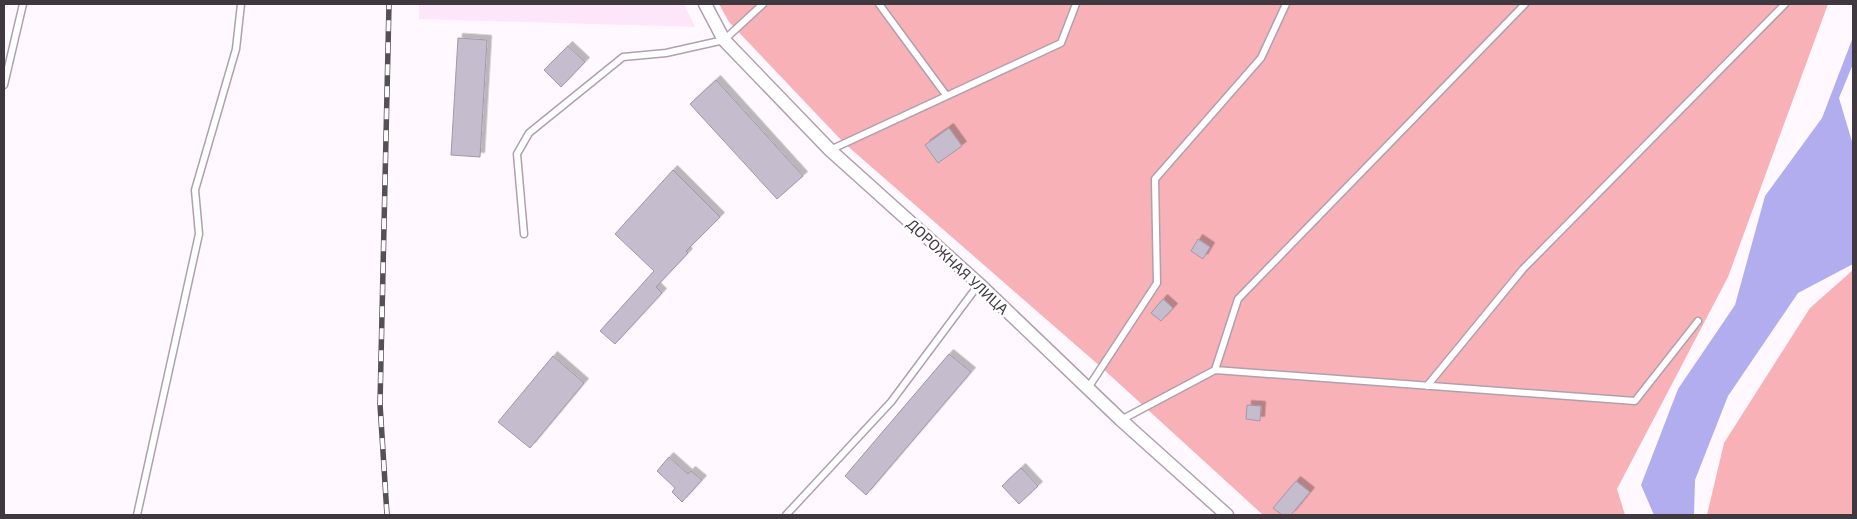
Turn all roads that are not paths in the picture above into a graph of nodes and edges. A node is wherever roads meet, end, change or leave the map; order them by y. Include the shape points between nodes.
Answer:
1 (23, 4) edge
2 (241, 4) edge
3 (705, 4) edge
4 (763, 4) edge
5 (879, 4) edge
6 (1076, 4) edge
7 (1286, 4) edge
8 (1526, 4) edge
9 (1785, 4) edge
10 (724, 40) junction
11 (4, 85) edge
12 (946, 95) junction
13 (830, 150) junction
14 (524, 234) dead end
15 (979, 284) junction
16 (1698, 321) dead end
17 (1215, 370) junction
18 (1427, 386) junction
19 (1088, 388) junction
20 (1121, 420) junction
21 (137, 515) edge
22 (786, 515) edge
23 (1227, 515) edge

1 - 11 lane
2 - 21 lane via 236,49 195,190 199,234
3 - 10 street, ДОРОЖНАЯ УЛИЦА
4 - 10 lane
5 - 12 lane
6 - 12 lane via 1061,43
7 - 19 lane via 1261,58 1155,179 1157,284
8 - 17 lane via 1238,299
9 - 18 lane via 1524,269
10 - 13 street, ДОРОЖНАЯ УЛИЦА
10 - 14 lane via 666,53 622,57 529,133 517,154
12 - 13 lane
13 - 15 street, ДОРОЖНАЯ УЛИЦА
15 - 19 street, ДОРОЖНАЯ УЛИЦА
15 - 22 lane via 891,402
16 - 18 lane via 1635,401
17 - 18 lane
17 - 20 lane
19 - 20 street, ДОРОЖНАЯ УЛИЦА
20 - 23 street, ДОРОЖНАЯ УЛИЦА

